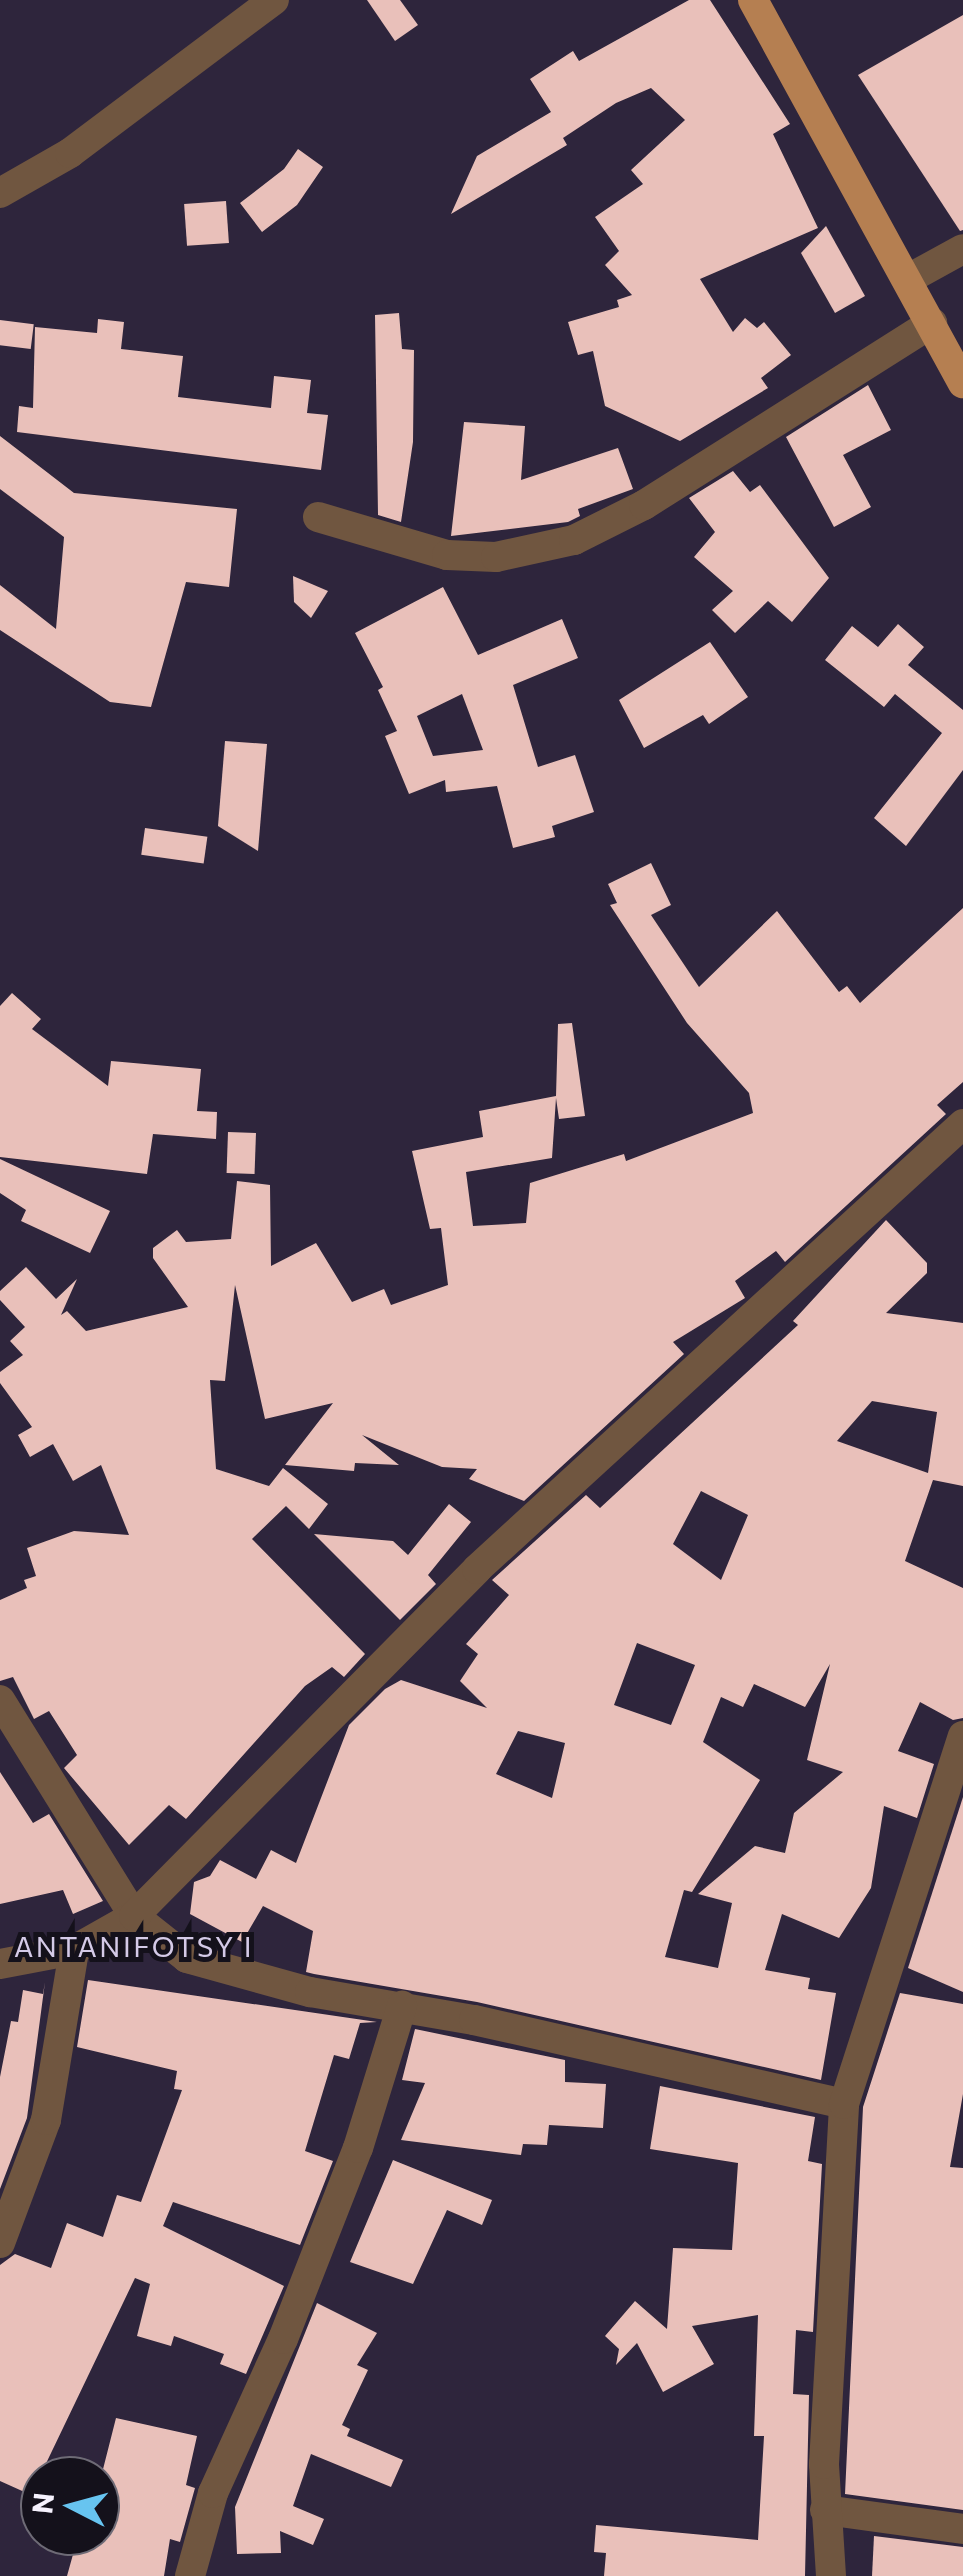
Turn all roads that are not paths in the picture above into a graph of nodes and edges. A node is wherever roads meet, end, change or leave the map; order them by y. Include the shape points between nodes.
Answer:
1 (274, 0) edge
2 (753, 0) edge
3 (0, 193) edge
4 (963, 250) edge
5 (910, 278) junction
6 (932, 323) junction
7 (963, 383) edge
8 (318, 517) dead end
9 (963, 1124) edge
10 (0, 1700) edge
11 (963, 1736) edge
12 (134, 1916) junction
13 (74, 1950) junction
14 (0, 1964) edge
15 (402, 2006) junction
16 (844, 2104) junction
17 (0, 2243) edge
18 (825, 2510) junction
19 (963, 2529) edge
20 (190, 2576) edge
21 (831, 2576) edge

1 - 3 street via 70,153
2 - 5 main road
4 - 5 street
5 - 6 main road
6 - 7 main road
6 - 8 street via 644,506 574,540 496,557 447,555
9 - 12 street via 477,1568
10 - 12 street
11 - 16 street
12 - 13 street
12 - 15 street via 186,1958 310,1992
13 - 14 street
13 - 17 street via 46,2120
15 - 16 street
15 - 20 street via 358,2148 283,2339 212,2494
16 - 18 street
18 - 19 street
18 - 21 street

